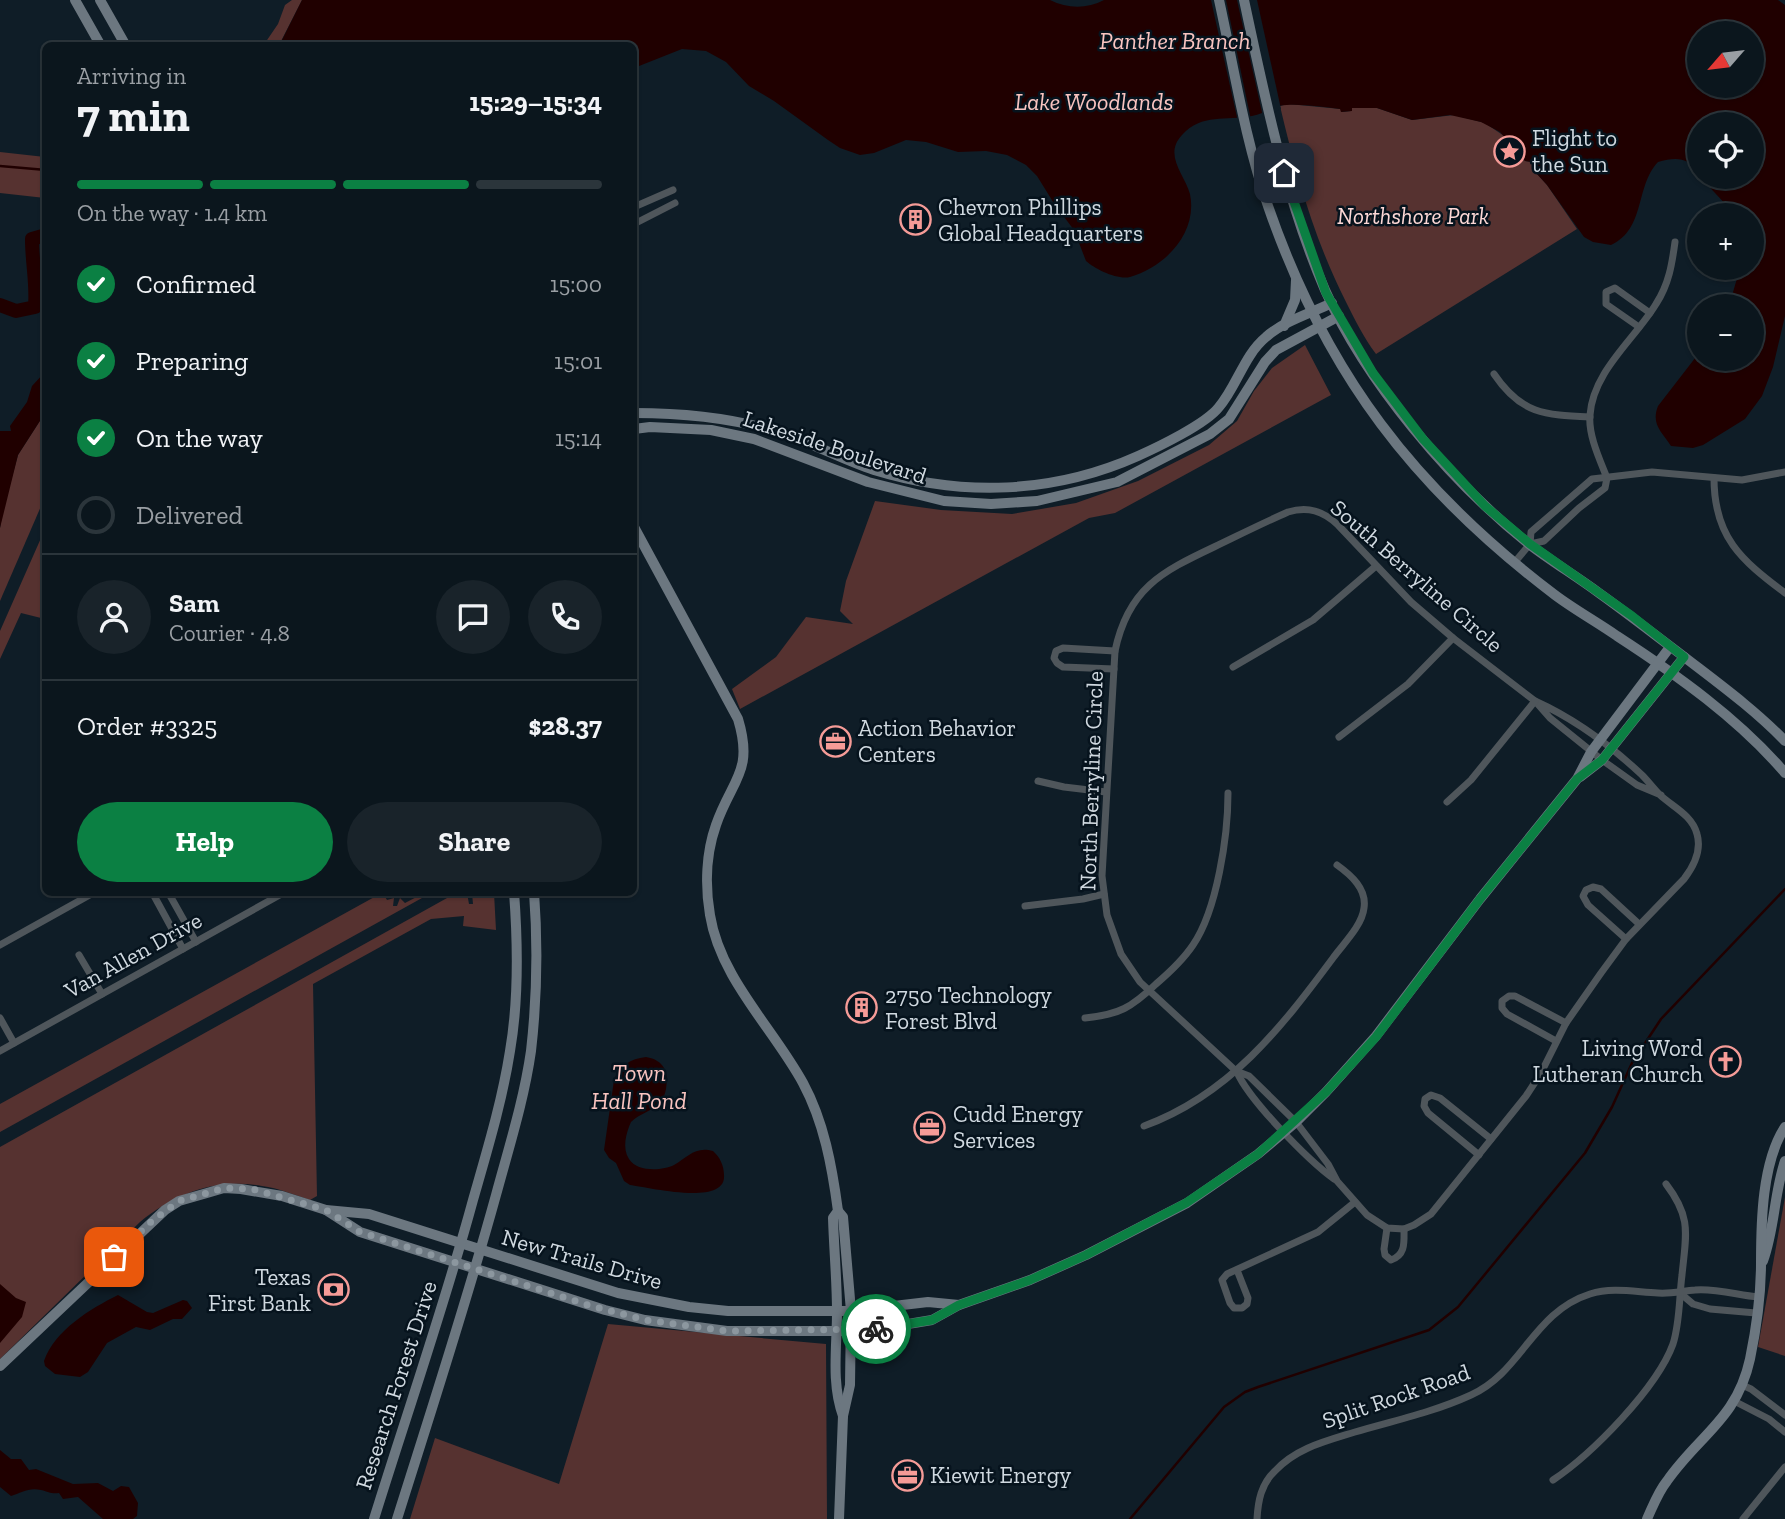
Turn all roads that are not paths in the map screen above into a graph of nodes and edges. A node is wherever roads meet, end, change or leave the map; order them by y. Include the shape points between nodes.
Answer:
1 (75, 0) edge
2 (100, 0) edge
3 (1219, 0) edge
4 (1244, 0) edge
5 (99, 42) edge
6 (124, 42) edge
7 (673, 190) dead end
8 (675, 203) dead end
9 (637, 206) edge
10 (637, 222) edge
11 (1675, 242) dead end
12 (1296, 276) junction
13 (1332, 303) junction
14 (1313, 312) junction
15 (1650, 313) junction
16 (1339, 316) junction
17 (1284, 326) junction
18 (1319, 326) junction
19 (1639, 327) junction
20 (1494, 374) dead end
21 (637, 413) edge
22 (1590, 417) junction
23 (715, 418) junction
24 (637, 429) edge
25 (711, 430) junction
26 (1184, 433) junction
27 (1189, 446) junction
28 (1112, 466) junction
29 (872, 470) junction
30 (1785, 472) edge
31 (1607, 478) junction
32 (1714, 478) junction
33 (867, 482) junction
34 (1116, 482) junction
35 (637, 533) edge
36 (1530, 544) junction
37 (1514, 563) junction
38 (1376, 566) junction
39 (1785, 593) edge
40 (1453, 638) junction
41 (1670, 646) junction
42 (1115, 651) junction
43 (1684, 657) junction
44 (1658, 664) junction
45 (1233, 667) dead end
46 (1114, 670) junction
47 (1671, 674) junction
48 (1535, 701) junction
49 (1339, 737) dead end
50 (1600, 740) junction
51 (1785, 741) edge
52 (1611, 749) junction
53 (1591, 752) junction
54 (1602, 760) junction
55 (1785, 773) edge
56 (1577, 779) junction
57 (1038, 781) dead end
58 (1106, 792) junction
59 (1228, 793) dead end
60 (1661, 795) junction
61 (1447, 802) dead end
62 (1337, 865) dead end
63 (1104, 894) junction
64 (88, 896) edge
65 (154, 896) edge
66 (170, 896) edge
67 (272, 896) edge
68 (514, 896) edge
69 (534, 896) edge
70 (1025, 906) dead end
71 (1639, 925) junction
72 (1626, 939) junction
73 (196, 942) junction
74 (0, 945) edge
75 (183, 949) junction
76 (79, 955) dead end
77 (1149, 991) junction
78 (102, 994) junction
79 (0, 1018) edge
80 (1086, 1018) dead end
81 (1566, 1023) junction
82 (1556, 1041) junction
83 (14, 1043) junction
84 (0, 1051) edge
85 (1236, 1071) junction
86 (1296, 1122) junction
87 (1144, 1126) dead end
88 (1785, 1127) edge
89 (1284, 1132) junction
90 (1491, 1139) junction
91 (1479, 1155) junction
92 (1785, 1161) edge
93 (1338, 1181) junction
94 (1666, 1184) dead end
95 (1355, 1202) junction
96 (326, 1210) junction
97 (838, 1211) junction
98 (1387, 1228) junction
99 (1404, 1228) junction
100 (461, 1244) junction
101 (481, 1250) junction
102 (456, 1263) junction
103 (1761, 1264) junction
104 (476, 1269) junction
105 (1237, 1270) junction
106 (1679, 1293) junction
107 (1758, 1297) junction
108 (643, 1298) junction
109 (658, 1301) junction
110 (959, 1305) junction
111 (837, 1311) junction
112 (850, 1311) junction
113 (1756, 1313) junction
114 (645, 1320) junction
115 (836, 1331) junction
116 (850, 1331) junction
117 (0, 1366) edge
118 (1742, 1385) junction
119 (1734, 1401) junction
120 (1785, 1415) edge
121 (843, 1416) junction
122 (1776, 1426) junction
123 (1785, 1432) edge
124 (1785, 1466) edge
125 (1553, 1480) dead end
126 (374, 1519) edge
127 (397, 1519) edge
128 (839, 1519) edge
129 (1257, 1519) edge
130 (1647, 1519) edge
131 (1743, 1519) edge

1 - 5 street
2 - 6 street
3 - 12 street via 1268,205
4 - 13 street via 1271,128
7 - 9 street
8 - 10 street
11 - 15 street via 1670,275
12 - 14 street
12 - 17 street via 1295,300
13 - 14 street, Lakeside Boulevard
13 - 16 street
14 - 17 street, Lakeside Boulevard
14 - 18 street
15 - 19 street
15 - 19 street via 1615,288 1606,292 1606,304
16 - 18 street, Lakeside Boulevard
16 - 36 street via 1373,373 1423,439 1485,506
17 - 26 street, Lakeside Boulevard via 1260,344 1219,409
18 - 27 street, Lakeside Boulevard via 1276,350 1229,419
18 - 37 street via 1354,387 1404,455 1434,490
19 - 22 street via 1603,376
20 - 22 street via 1526,407 1552,415
21 - 23 street, Lakeside Boulevard
22 - 31 street
23 - 25 street
23 - 29 street, Lakeside Boulevard via 793,437
24 - 25 street, Lakeside Boulevard
25 - 33 street, Lakeside Boulevard via 754,439
26 - 27 street
26 - 28 street, Lakeside Boulevard
27 - 34 street, Lakeside Boulevard
28 - 29 street, Lakeside Boulevard via 1064,481 999,489 945,486
28 - 34 street
29 - 33 street
30 - 32 street via 1742,480
31 - 32 street via 1652,472
31 - 36 street via 1605,488 1544,541
31 - 36 street via 1592,479 1567,498 1531,531
32 - 39 street via 1715,505 1731,544 1740,557
33 - 34 street, Lakeside Boulevard via 944,501 991,504 1037,501
35 - 97 street via 738,719 745,743 742,771 715,827 707,874 710,917 725,960 813,1104 827,1147
36 - 37 street
36 - 41 street
37 - 44 street
38 - 40 street, South Berryline Circle
38 - 42 street, South Berryline Circle via 1328,516 1309,509 1288,512 1178,564 1148,584 1122,621
38 - 45 street via 1313,620
40 - 48 street, South Berryline Circle
40 - 49 street via 1408,684
41 - 43 street
41 - 44 street, New Trails Drive
42 - 46 street, North Berryline Circle
42 - 46 street via 1063,648 1054,658 1063,667
43 - 47 street, New Trails Drive
43 - 51 street via 1760,715
44 - 47 street
44 - 50 street, New Trails Drive
46 - 58 street, North Berryline Circle
47 - 52 street, New Trails Drive
47 - 55 street via 1743,730
48 - 50 street, South Berryline Circle
48 - 53 street, South Berryline Circle
48 - 61 street via 1471,780
50 - 52 street, South Berryline Circle
50 - 53 street, New Trails Drive
52 - 54 street, New Trails Drive
52 - 60 street, South Berryline Circle
53 - 54 street, South Berryline Circle
53 - 56 street, New Trails Drive
54 - 56 street, New Trails Drive
54 - 60 street, South Berryline Circle via 1637,785
56 - 86 street, New Trails Drive via 1396,1012
57 - 58 street
58 - 63 street, North Berryline Circle
59 - 77 street via 1228,822 1203,929 1181,961
60 - 71 street, South Berryline Circle via 1692,822 1697,856 1684,879
62 - 85 street via 1351,876 1363,898 1357,925 1280,1027
63 - 70 street
63 - 77 street, North Berryline Circle via 1121,954
64 - 74 street
65 - 75 street
66 - 73 street
67 - 73 street, Van Allen Drive
68 - 100 street, Research Forest Drive via 517,948 510,1049 499,1110
69 - 101 street, Research Forest Drive via 537,938 530,1052 519,1115
71 - 72 street, South Berryline Circle
71 - 72 street via 1601,889 1586,890 1583,896 1588,905
72 - 81 street, South Berryline Circle
73 - 75 street, Van Allen Drive
75 - 78 street, Van Allen Drive
76 - 78 street
77 - 80 street via 1130,1008
77 - 85 street, North Berryline Circle
78 - 83 street, Van Allen Drive
79 - 83 street
81 - 82 street
81 - 82 street via 1515,996 1502,1001 1507,1014
82 - 90 street via 1526,1096
83 - 84 street, Van Allen Drive
85 - 86 street, North Berryline Circle via 1250,1076
85 - 87 street via 1185,1109
85 - 89 street, North Berryline Circle
86 - 89 street, New Trails Drive
86 - 93 street, North Berryline Circle
88 - 103 street via 1768,1175 1759,1244
89 - 93 street, North Berryline Circle
89 - 110 street, New Trails Drive via 1223,1179 1138,1230 1030,1280
90 - 91 street
90 - 91 street via 1440,1098 1431,1095 1425,1099 1428,1113
91 - 99 street via 1431,1214
92 - 103 street via 1771,1238
93 - 95 street, North Berryline Circle
94 - 106 street via 1686,1219
95 - 98 street, North Berryline Circle
95 - 105 street via 1318,1232
96 - 100 street, New Trails Drive via 369,1214
96 - 102 street, New Trails Drive via 360,1232
96 - 117 street, New Trails Drive via 241,1189 224,1188 179,1201 152,1221
97 - 111 street via 833,1218
97 - 112 street via 843,1217
98 - 99 street
98 - 99 street via 1384,1248 1391,1260 1403,1252
100 - 101 street, New Trails Drive
100 - 102 street, Research Forest Drive
101 - 104 street, Research Forest Drive
101 - 108 street, New Trails Drive
102 - 104 street, New Trails Drive
102 - 126 street, Research Forest Drive
103 - 107 street
104 - 114 street, New Trails Drive
104 - 127 street, Research Forest Drive
105 - 105 street via 1222,1280 1230,1303 1242,1308 1248,1298
106 - 107 street, Split Rock Road via 1696,1289
106 - 113 street, Split Rock Road via 1693,1304
106 - 125 street via 1676,1331 1660,1372 1588,1454
106 - 129 street, Split Rock Road via 1607,1290 1576,1299 1550,1316 1507,1369 1483,1389 1315,1444 1291,1457 1266,1482
107 - 113 street
108 - 109 street, New Trails Drive
108 - 114 street
109 - 111 street, New Trails Drive via 729,1311
109 - 114 street
110 - 112 street, New Trails Drive via 928,1303
110 - 116 street, New Trails Drive via 932,1320
111 - 112 street, New Trails Drive
111 - 115 street
112 - 116 street
113 - 118 street
114 - 115 street, New Trails Drive via 727,1331
115 - 116 street, New Trails Drive
115 - 121 street via 836,1378
116 - 121 street via 850,1385
118 - 119 street
118 - 120 street
119 - 122 street
119 - 130 street via 1667,1480
120 - 122 street
121 - 128 street
122 - 123 street
124 - 131 street

